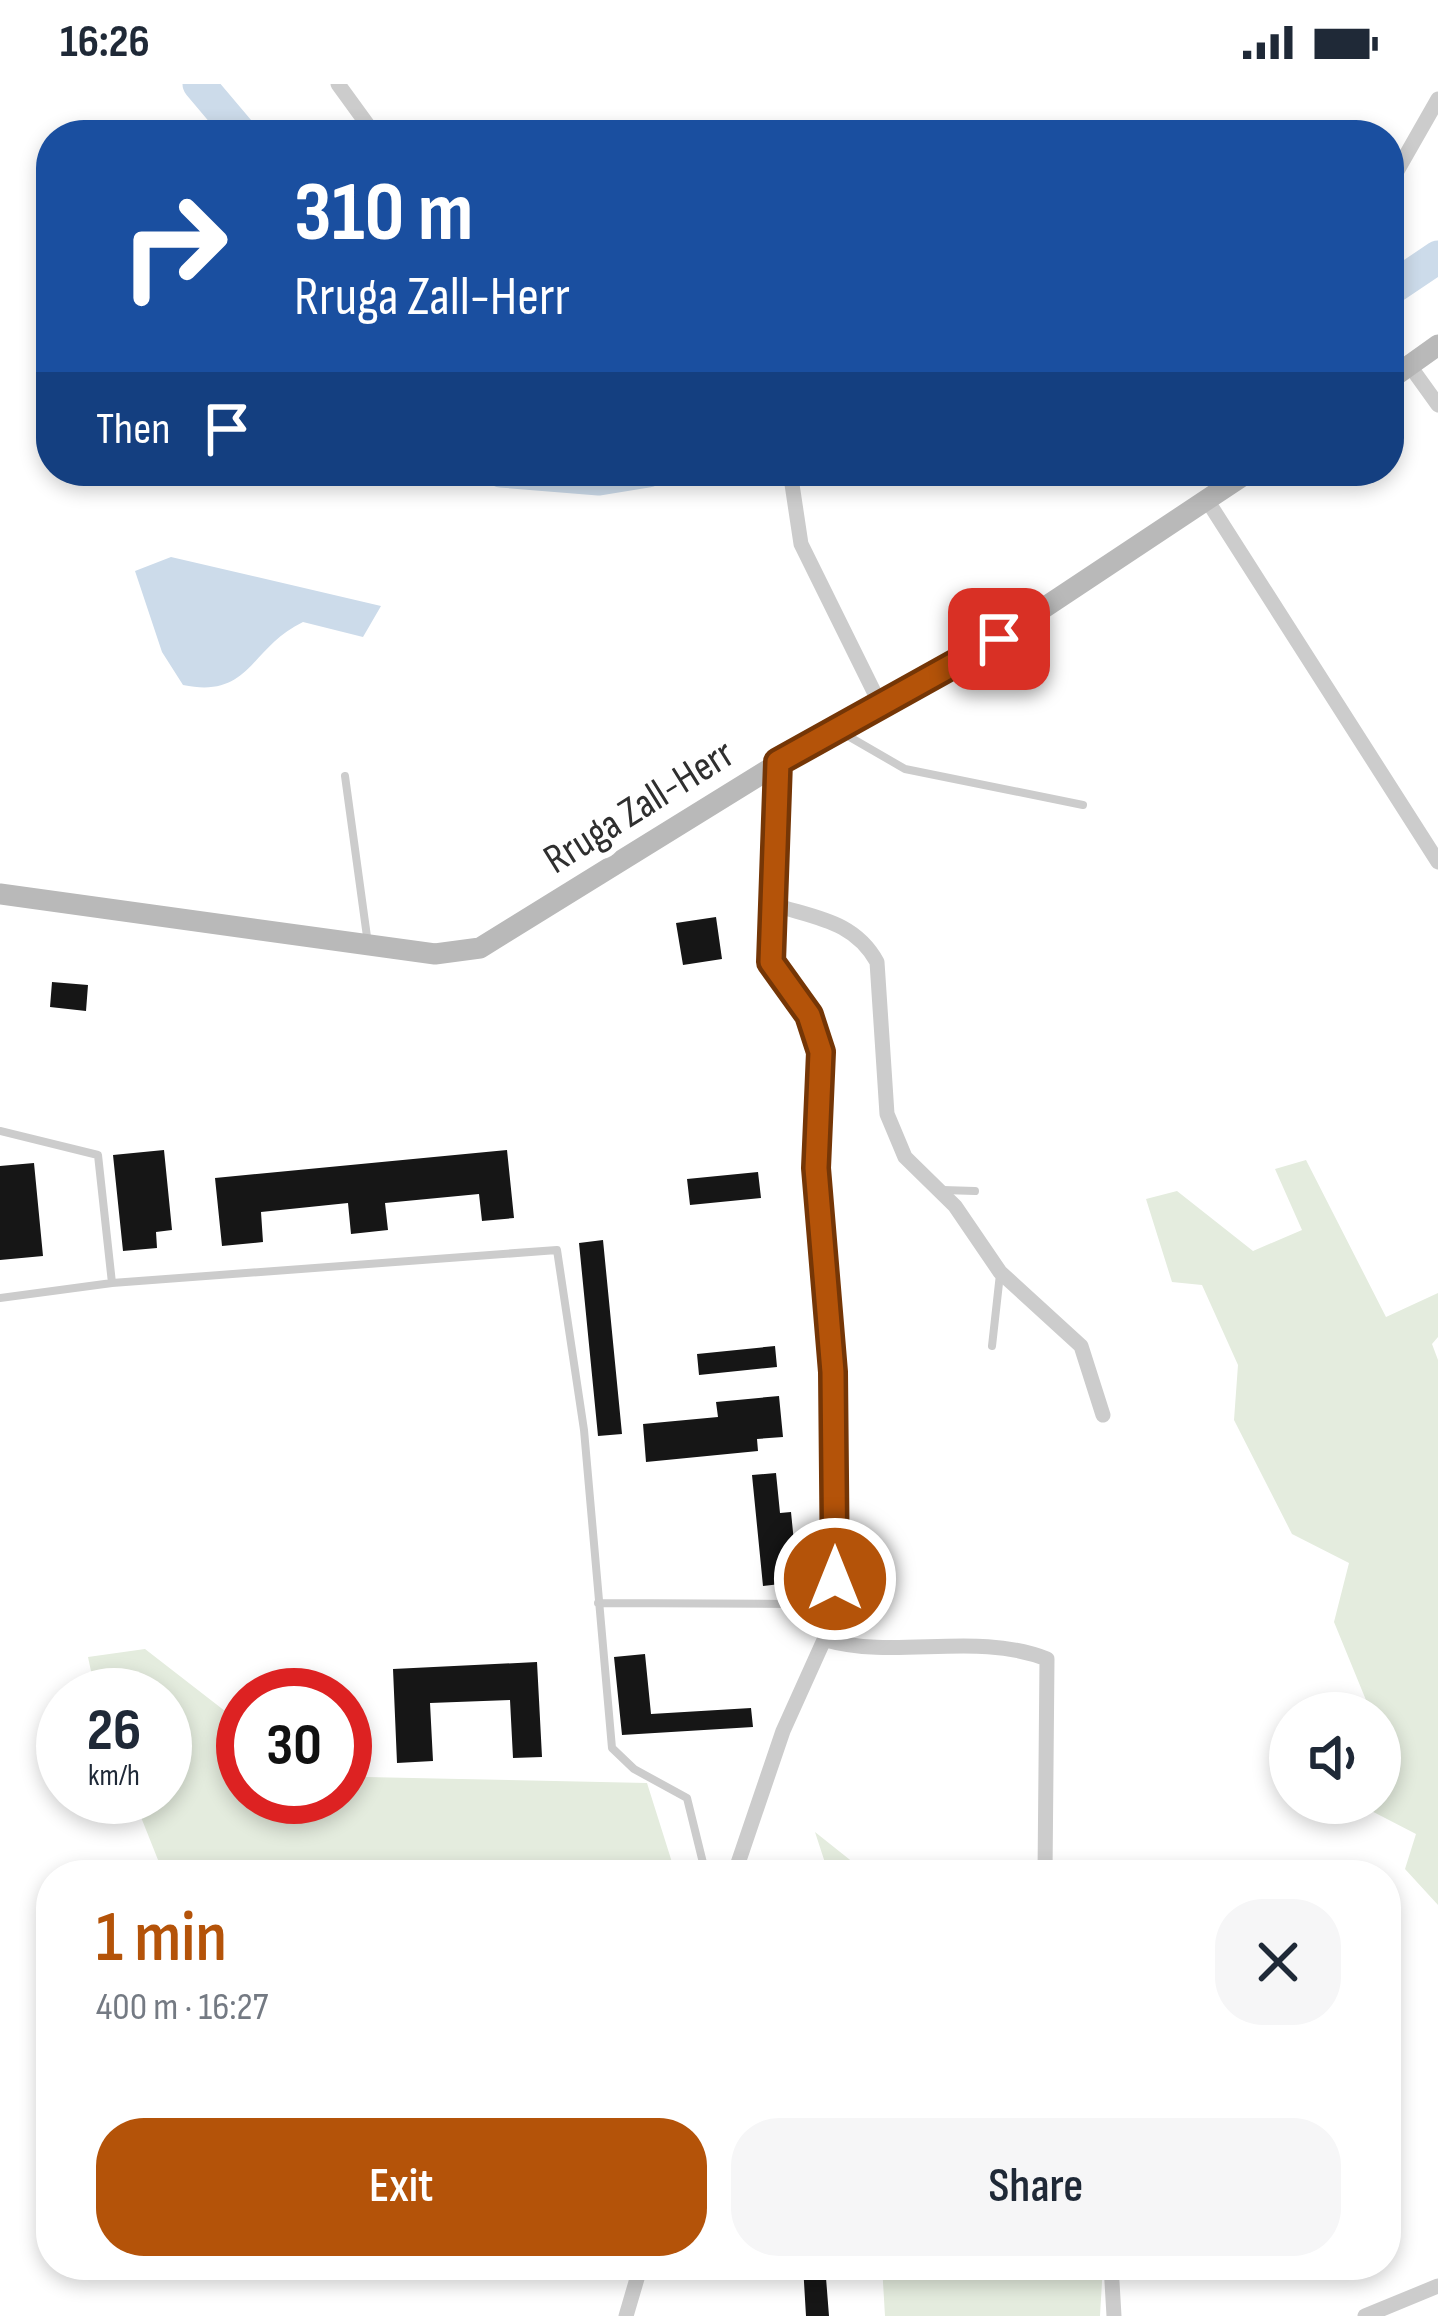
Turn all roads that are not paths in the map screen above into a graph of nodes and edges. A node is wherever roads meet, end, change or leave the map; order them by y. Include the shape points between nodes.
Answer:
1 (338, 84) edge
2 (1438, 99) edge
3 (364, 120) edge
4 (1404, 159) edge
5 (1438, 345) edge
6 (1410, 366) junction
7 (1404, 370) edge
8 (1438, 405) edge
9 (792, 486) edge
10 (1228, 486) edge
11 (1207, 500) junction
12 (880, 704) junction
13 (834, 728) junction
14 (778, 762) junction
15 (345, 776) dead end
16 (1083, 805) dead end
17 (1438, 862) edge
18 (0, 894) edge
19 (772, 904) junction
20 (368, 946) junction
21 (0, 1131) edge
22 (942, 1190) junction
23 (975, 1191) dead end
24 (1000, 1272) junction
25 (112, 1283) junction
26 (0, 1298) edge
27 (992, 1346) dead end
28 (1103, 1415) dead end
29 (835, 1579) junction
30 (598, 1603) junction
31 (790, 1604) junction
32 (826, 1640) junction
33 (702, 1860) edge
34 (739, 1860) edge
35 (1045, 1860) edge
36 (636, 2280) edge
37 (1112, 2280) edge
38 (1438, 2285) edge
39 (626, 2316) edge
40 (1114, 2316) edge
41 (1365, 2316) edge

1 - 3 street
2 - 4 street
5 - 6 main road
6 - 7 main road
6 - 8 street
9 - 12 street via 801,544
10 - 11 main road, Rruga Zall-Herr
11 - 12 main road, Rruga Zall-Herr via 961,663
11 - 17 street
12 - 13 main road, Rruga Zall-Herr
13 - 14 main road, Rruga Zall-Herr
13 - 16 lane via 904,769
14 - 19 street
14 - 20 main road, Rruga Zall-Herr via 480,949 434,954
15 - 20 lane
18 - 20 main road, Rruga Zall-Herr
19 - 22 street via 838,924 868,946 877,962 893,1137
19 - 29 street via 771,962 809,1015 821,1052 816,1168 833,1372
21 - 25 lane via 98,1155
22 - 23 lane
22 - 24 street
24 - 27 lane
24 - 28 street via 1081,1346
25 - 26 lane
25 - 30 lane via 557,1250 584,1430
29 - 31 lane
29 - 32 street
30 - 31 lane
30 - 33 lane via 614,1754 686,1798
31 - 32 lane
32 - 34 street via 783,1731
32 - 35 street via 877,1650 970,1646 1047,1659
36 - 39 street
37 - 40 street
38 - 41 street

